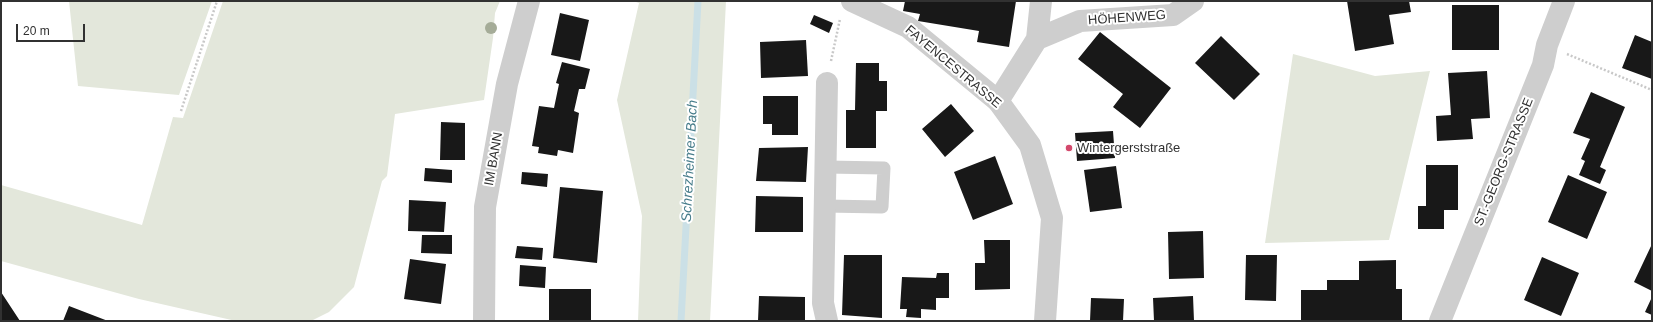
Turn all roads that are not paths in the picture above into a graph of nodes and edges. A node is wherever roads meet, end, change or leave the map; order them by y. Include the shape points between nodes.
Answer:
1 (528, 1) edge
2 (1041, 1) edge
3 (1193, 1) edge
4 (1564, 1) edge
5 (846, 7) edge
6 (1037, 40) junction
7 (827, 82) road end
8 (998, 101) junction
9 (826, 167) junction
10 (826, 206) junction
11 (484, 321) edge
12 (827, 321) edge
13 (1045, 321) edge
14 (1440, 321) edge

1 - 11 street, IM BANN via 507,84 485,207
2 - 6 street
3 - 6 street, HÖHENWEG via 1172,15 1080,21
4 - 14 street, ST.-GEORG-STRASSE via 1547,45 1543,65
5 - 8 street, FAYENCESTRASSE via 908,27
6 - 8 street
7 - 9 street
8 - 13 street, FAYENCESTRASSE via 1030,145 1052,218
9 - 10 street
9 - 10 lane via 884,168 882,207
10 - 12 street via 823,303

